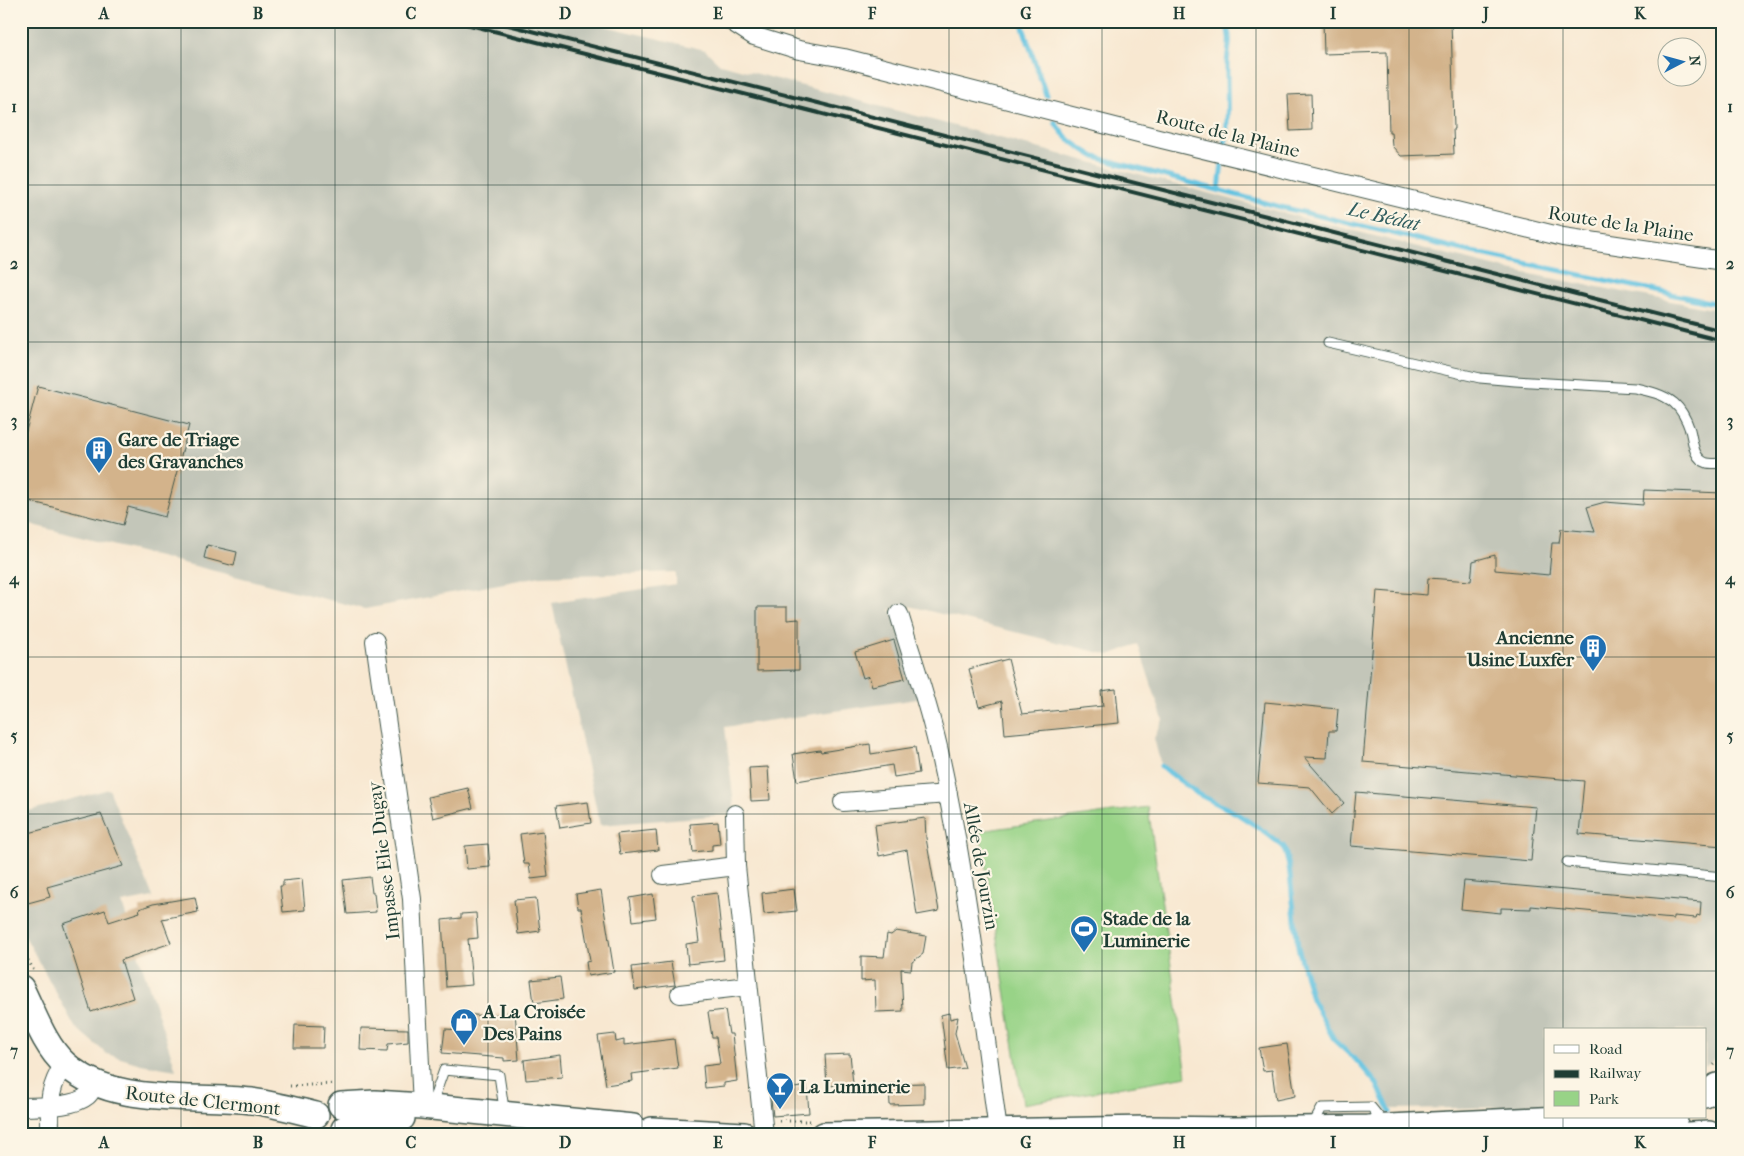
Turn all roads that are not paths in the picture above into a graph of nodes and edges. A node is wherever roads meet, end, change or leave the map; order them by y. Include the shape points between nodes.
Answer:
1 (731, 21) edge
2 (1723, 261) edge
3 (1328, 343) dead end
4 (1723, 463) edge
5 (899, 614) dead end
6 (375, 641) dead end
7 (948, 794) junction
8 (842, 802) dead end
9 (735, 814) dead end
10 (1567, 862) dead end
11 (736, 866) junction
12 (663, 875) dead end
13 (1723, 877) edge
14 (28, 980) edge
15 (748, 986) junction
16 (680, 994) dead end
17 (64, 1064) junction
18 (96, 1083) junction
19 (1723, 1085) edge
20 (338, 1094) junction
21 (1706, 1094) edge
22 (50, 1105) junction
23 (21, 1106) edge
24 (428, 1107) junction
25 (316, 1115) junction
26 (502, 1115) junction
27 (1582, 1118) edge
28 (1582, 1118) edge
29 (1669, 1118) edge
30 (1699, 1118) edge
31 (998, 1131) junction
32 (642, 1132) edge
33 (335, 1133) edge
34 (1709, 1134) edge
35 (50, 1135) edge
36 (569, 1135) edge
37 (744, 1135) edge
38 (764, 1135) edge
39 (824, 1135) edge
40 (1486, 1135) edge
41 (1641, 1135) edge
42 (1688, 1135) edge

1 - 2 street, Route de la Plaine via 754,36 800,50 844,58 1563,237
3 - 4 lane via 1480,378 1635,388 1653,392 1676,405 1687,423 1699,457 1708,463
5 - 7 street, Allée de Jourzin
6 - 24 street, Impasse Elie Dugay via 412,899
7 - 8 street
7 - 31 street, Allée de Jourzin via 973,940
9 - 11 street
10 - 13 lane
11 - 12 street
11 - 15 street
14 - 17 main road, Route de Clermont via 53,1051
15 - 16 street
15 - 38 street
17 - 18 main road, Route de Clermont via 85,1080
17 - 22 street via 50,1093
18 - 22 street via 88,1096 79,1101
18 - 25 main road, Route de Clermont via 128,1094 253,1101
19 - 21 main road
20 - 24 main road via 376,1103
20 - 25 main road
20 - 33 main road via 348,1119
22 - 23 street
22 - 35 street
24 - 26 main road
24 - 26 lane via 444,1070 499,1075
25 - 33 main road via 319,1128 326,1134
26 - 32 main road
27 - 29 main road via 1650,1121
28 - 31 main road via 1388,1127
30 - 34 main road
31 - 39 main road
32 - 37 main road
33 - 36 main road via 383,1117
34 - 42 main road
40 - 41 main road via 1583,1132

